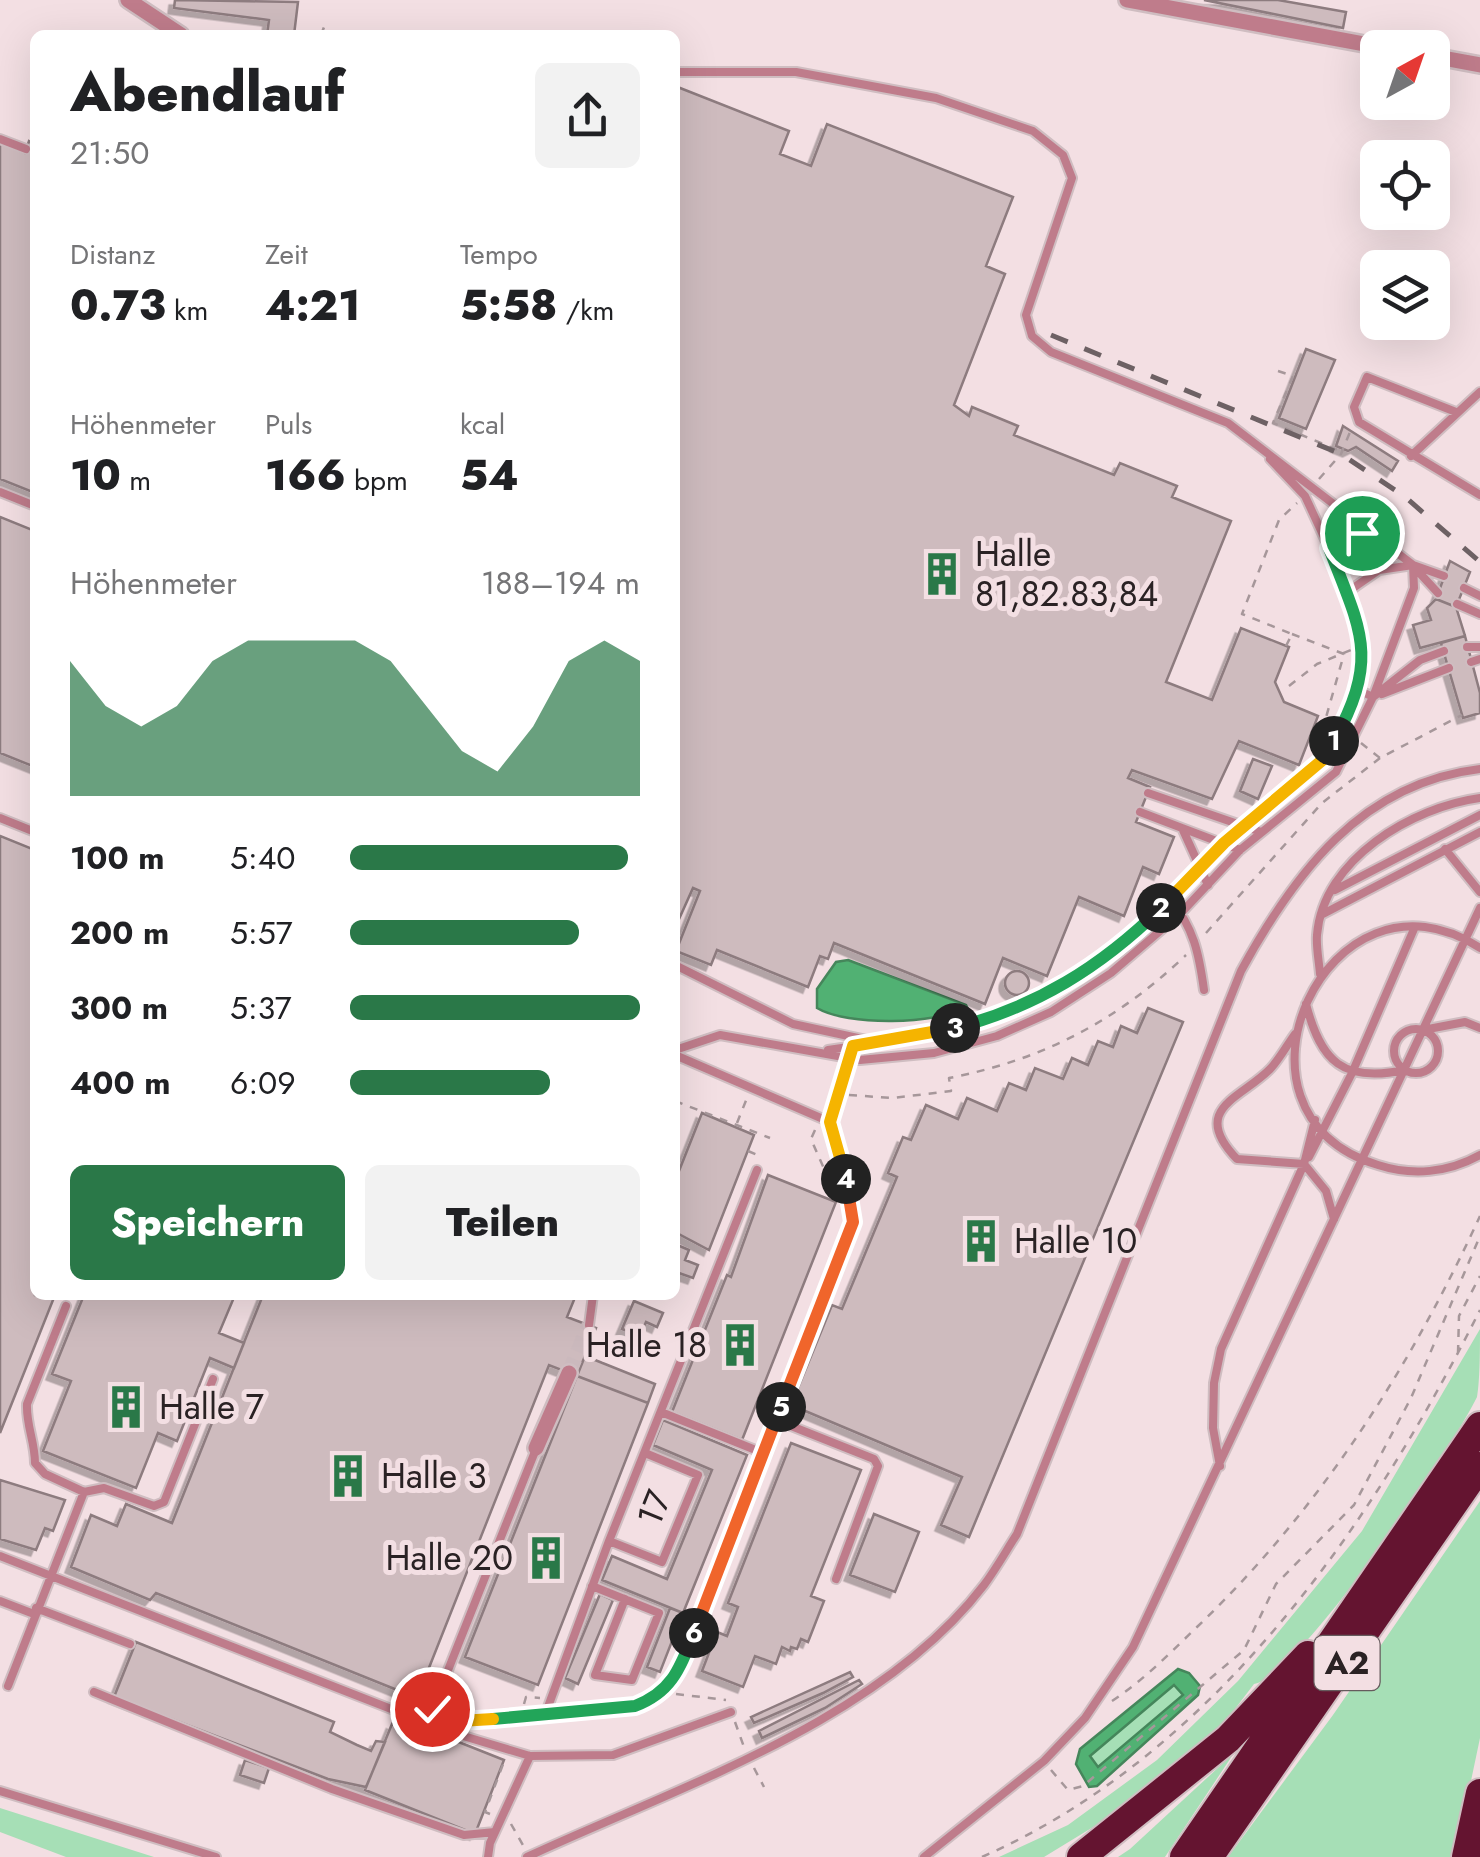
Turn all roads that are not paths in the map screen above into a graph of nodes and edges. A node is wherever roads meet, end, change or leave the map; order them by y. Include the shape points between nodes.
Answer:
1 (128, 0) edge
2 (1127, 0) edge
3 (173, 30) edge
4 (1360, 43) edge
5 (1450, 59) edge
6 (1480, 65) edge
7 (680, 72) edge
8 (0, 139) edge
9 (26, 149) dead end
10 (1480, 392) edge
11 (1456, 412) junction
12 (1257, 444) junction
13 (1410, 456) junction
14 (0, 492) edge
15 (1480, 495) edge
16 (30, 504) edge
17 (1378, 534) junction
18 (1329, 548) junction
19 (1412, 565) junction
20 (1444, 576) dead end
21 (1464, 588) dead end
22 (1346, 593) junction
23 (1438, 593) dead end
24 (1480, 596) edge
25 (1457, 604) dead end
26 (1480, 614) edge
27 (1468, 647) dead end
28 (1480, 648) edge
29 (1444, 651) dead end
30 (1448, 668) dead end
31 (1358, 690) junction
32 (1374, 698) junction
33 (1480, 769) edge
34 (1148, 792) dead end
35 (1480, 798) edge
36 (1140, 812) dead end
37 (1480, 815) edge
38 (0, 818) edge
39 (1246, 824) junction
40 (1182, 828) junction
41 (30, 830) edge
42 (1261, 832) junction
43 (1480, 832) edge
44 (1436, 838) junction
45 (1224, 843) junction
46 (1240, 850) junction
47 (1446, 850) junction
48 (1200, 868) junction
49 (1208, 884) junction
50 (1331, 892) junction
51 (1480, 892) edge
52 (1170, 900) junction
53 (1480, 908) edge
54 (1181, 913) junction
55 (1320, 915) junction
56 (1414, 930) junction
57 (1466, 938) junction
58 (1480, 948) edge
59 (680, 968) edge
60 (1320, 974) junction
61 (1204, 990) dead end
62 (1304, 1000) junction
63 (1480, 1028) edge
64 (1424, 1030) junction
65 (1294, 1034) junction
66 (876, 1040) junction
67 (853, 1046) junction
68 (680, 1050) edge
69 (819, 1051) junction
70 (680, 1054) edge
71 (850, 1058) junction
72 (1405, 1070) junction
73 (1352, 1073) junction
74 (1316, 1120) junction
75 (830, 1122) junction
76 (1325, 1131) junction
77 (1480, 1155) edge
78 (1362, 1160) junction
79 (1304, 1164) junction
80 (757, 1170) dead end
81 (1334, 1219) junction
82 (592, 1300) edge
83 (66, 1306) dead end
84 (589, 1324) tunnel mouth
85 (569, 1373) tunnel mouth
86 (213, 1379) dead end
87 (661, 1412) junction
88 (776, 1420) junction
89 (1480, 1426) edge
90 (535, 1451) joint
91 (645, 1453) junction
92 (764, 1453) junction
93 (1220, 1466) junction
94 (1480, 1466) edge
95 (84, 1492) junction
96 (609, 1540) junction
97 (0, 1556) edge
98 (48, 1575) junction
99 (836, 1579) dead end
100 (592, 1586) junction
101 (1374, 1586) junction
102 (625, 1598) junction
103 (0, 1601) edge
104 (35, 1611) junction
105 (130, 1644) dead end
106 (8, 1686) dead end
107 (94, 1692) dead end
108 (731, 1712) dead end
109 (545, 1715) junction
110 (427, 1723) junction
111 (530, 1756) junction
112 (0, 1792) edge
113 (1480, 1793) edge
114 (494, 1832) junction
115 (216, 1857) edge
116 (488, 1857) edge
117 (527, 1857) edge
118 (924, 1857) edge
119 (1081, 1857) edge
120 (1184, 1857) edge
121 (1209, 1857) edge
122 (1466, 1857) edge

1 - 3 street
2 - 4 street
5 - 6 street
7 - 12 lane via 796,72 936,98 1034,130 1063,155 1072,178 1026,314 1032,336 1052,352 1228,423
8 - 9 lane
10 - 11 lane
11 - 13 lane
11 - 13 lane via 1366,377 1354,407 1359,422
12 - 17 lane
12 - 18 lane via 1305,496
13 - 15 lane
14 - 16 lane
17 - 18 lane via 1350,534
17 - 19 lane
18 - 22 lane
19 - 20 lane
19 - 22 lane via 1379,570
19 - 23 lane
19 - 32 lane via 1414,588
21 - 24 lane
22 - 31 lane via 1362,644
25 - 26 lane
27 - 28 lane
29 - 32 lane via 1420,660
30 - 32 lane
31 - 32 lane
31 - 39 lane via 1326,757
32 - 42 lane via 1336,772
33 - 117 lane via 1409,786 1363,814 1318,853 1277,906 1240,971 1017,1534 984,1586 899,1668 856,1699
34 - 39 lane
35 - 50 lane via 1436,806 1410,820 1374,843
36 - 40 lane
37 - 44 lane
38 - 41 lane
39 - 42 lane
39 - 45 lane
40 - 45 lane
40 - 48 lane
42 - 46 lane
43 - 47 lane
44 - 47 lane
44 - 50 lane
45 - 46 lane
45 - 48 lane
46 - 49 lane
47 - 51 lane
47 - 55 lane
48 - 49 lane
48 - 52 lane
49 - 54 lane
50 - 55 lane
52 - 54 lane
52 - 66 lane via 1100,962 1040,1000 931,1035
53 - 57 lane
54 - 61 lane via 1197,943
54 - 71 lane via 1111,973 1051,1012 997,1036 934,1053
55 - 60 lane
56 - 57 lane
56 - 60 lane via 1350,947
56 - 73 lane
57 - 58 lane
57 - 64 lane
59 - 66 lane via 793,1024
60 - 62 lane
62 - 65 lane
62 - 73 lane via 1329,1060
63 - 64 lane via 1465,1022
64 - 72 lane
64 - 72 lane via 1398,1038 1396,1059
64 - 72 lane via 1438,1046 1436,1060 1426,1070
65 - 74 lane via 1298,1079
65 - 79 lane via 1271,1068 1232,1094 1218,1128 1237,1159
66 - 67 lane
67 - 69 lane
67 - 71 lane
68 - 69 lane via 720,1035
69 - 71 lane
70 - 75 lane
71 - 75 lane
72 - 73 lane
72 - 78 lane
73 - 76 lane
74 - 76 lane
74 - 79 lane
75 - 88 lane via 853,1222
76 - 78 lane
76 - 79 lane
77 - 78 lane via 1440,1171 1400,1172
78 - 81 lane
79 - 81 lane via 1326,1190
79 - 93 lane via 1221,1349 1213,1428
80 - 87 lane
81 - 93 lane
82 - 84 lane
83 - 95 lane via 26,1422 35,1463
85 - 90 street
86 - 95 lane via 164,1502 154,1506 104,1488
87 - 91 lane
87 - 92 lane
88 - 92 lane
88 - 99 lane via 878,1466
89 - 101 highway, A2
90 - 110 lane
91 - 96 lane
91 - 96 lane, 17 via 698,1475 662,1562
92 - 109 lane via 668,1688 635,1706
93 - 118 lane via 1133,1647 1085,1718 1044,1761
94 - 121 highway, A2
95 - 98 lane
96 - 100 lane
97 - 98 lane
98 - 104 lane
98 - 110 lane
100 - 102 lane
100 - 109 lane
101 - 119 highway via 1228,1739
101 - 120 highway, A2
102 - 102 lane via 659,1613 632,1680 595,1675
103 - 104 lane
104 - 105 lane
104 - 106 lane
107 - 114 lane via 332,1789 464,1835
108 - 111 lane via 613,1756
109 - 110 lane
110 - 111 lane
111 - 114 lane
112 - 115 lane
113 - 122 highway
114 - 116 lane

